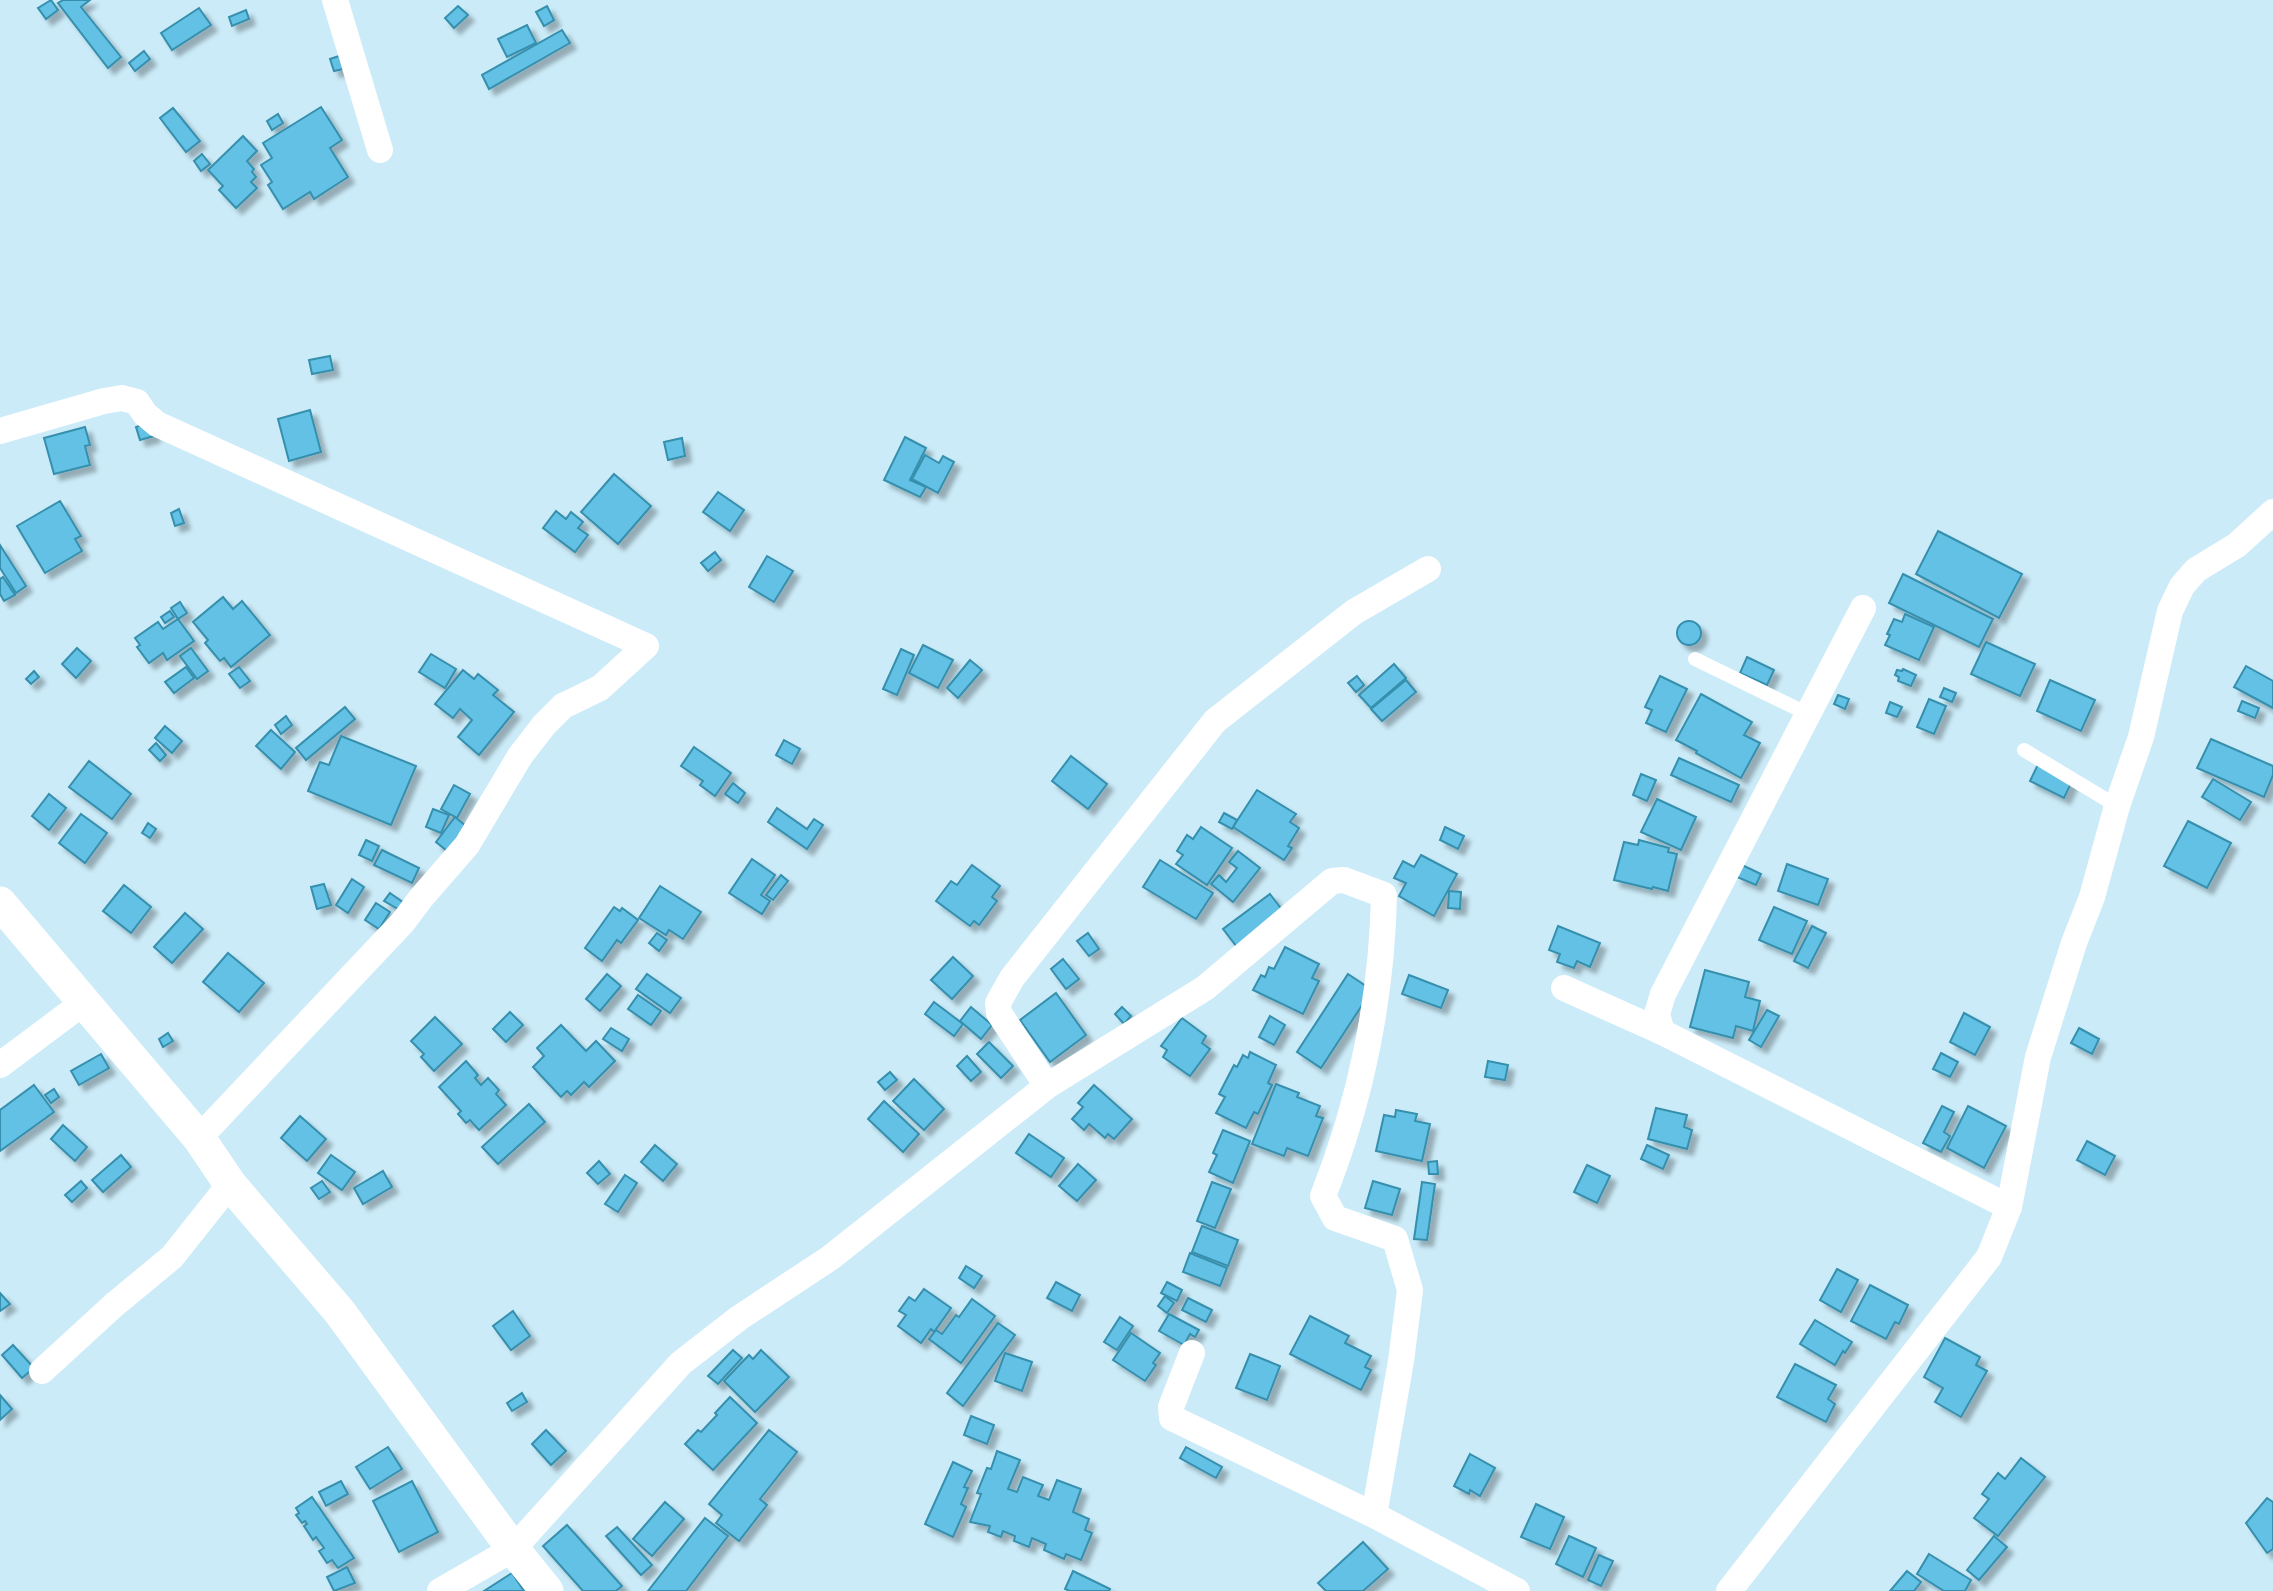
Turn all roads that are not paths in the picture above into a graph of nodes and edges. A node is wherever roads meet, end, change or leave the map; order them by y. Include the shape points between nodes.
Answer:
1 (335, 0) edge
2 (380, 150) dead end
3 (0, 431) edge
4 (2273, 512) edge
5 (1429, 569) dead end
6 (1863, 608) dead end
7 (1695, 659) dead end
8 (1808, 714) junction
9 (2024, 750) dead end
10 (2118, 806) junction
11 (0, 904) edge
12 (1564, 988) dead end
13 (83, 1003) junction
14 (1662, 1032) junction
15 (0, 1065) edge
16 (1047, 1086) junction
17 (199, 1138) junction
18 (230, 1184) junction
19 (2009, 1207) junction
20 (1192, 1353) dead end
21 (42, 1371) dead end
22 (1374, 1516) junction
23 (513, 1549) junction
24 (440, 1591) edge
25 (547, 1591) edge
26 (1517, 1591) edge
27 (1729, 1591) edge

1 - 2 street
3 - 17 street via 104,401 122,398 137,402 157,424 646,646 600,688 563,706 544,724 467,845 403,922
4 - 10 street via 2236,545 2196,570 2182,586 2170,611 2141,737
5 - 16 street via 1354,612 1215,721 1012,978 998,1003 999,1013
6 - 8 street
7 - 8 lane
8 - 14 street via 1663,994 1657,1014
9 - 10 lane
10 - 19 street via 2038,1057
11 - 13 street
12 - 14 street
13 - 15 street
13 - 17 street
14 - 19 street
16 - 22 street via 1205,988 1332,881 1344,880 1384,895 1383,939 1365,1056 1342,1148 1323,1196 1335,1218 1395,1239 1410,1290
16 - 23 street via 830,1258 681,1363
17 - 18 street
18 - 21 street via 172,1257
18 - 23 street via 339,1311
19 - 27 street via 1989,1257
20 - 22 street via 1171,1407 1172,1419
22 - 26 street
23 - 24 street
23 - 25 street

